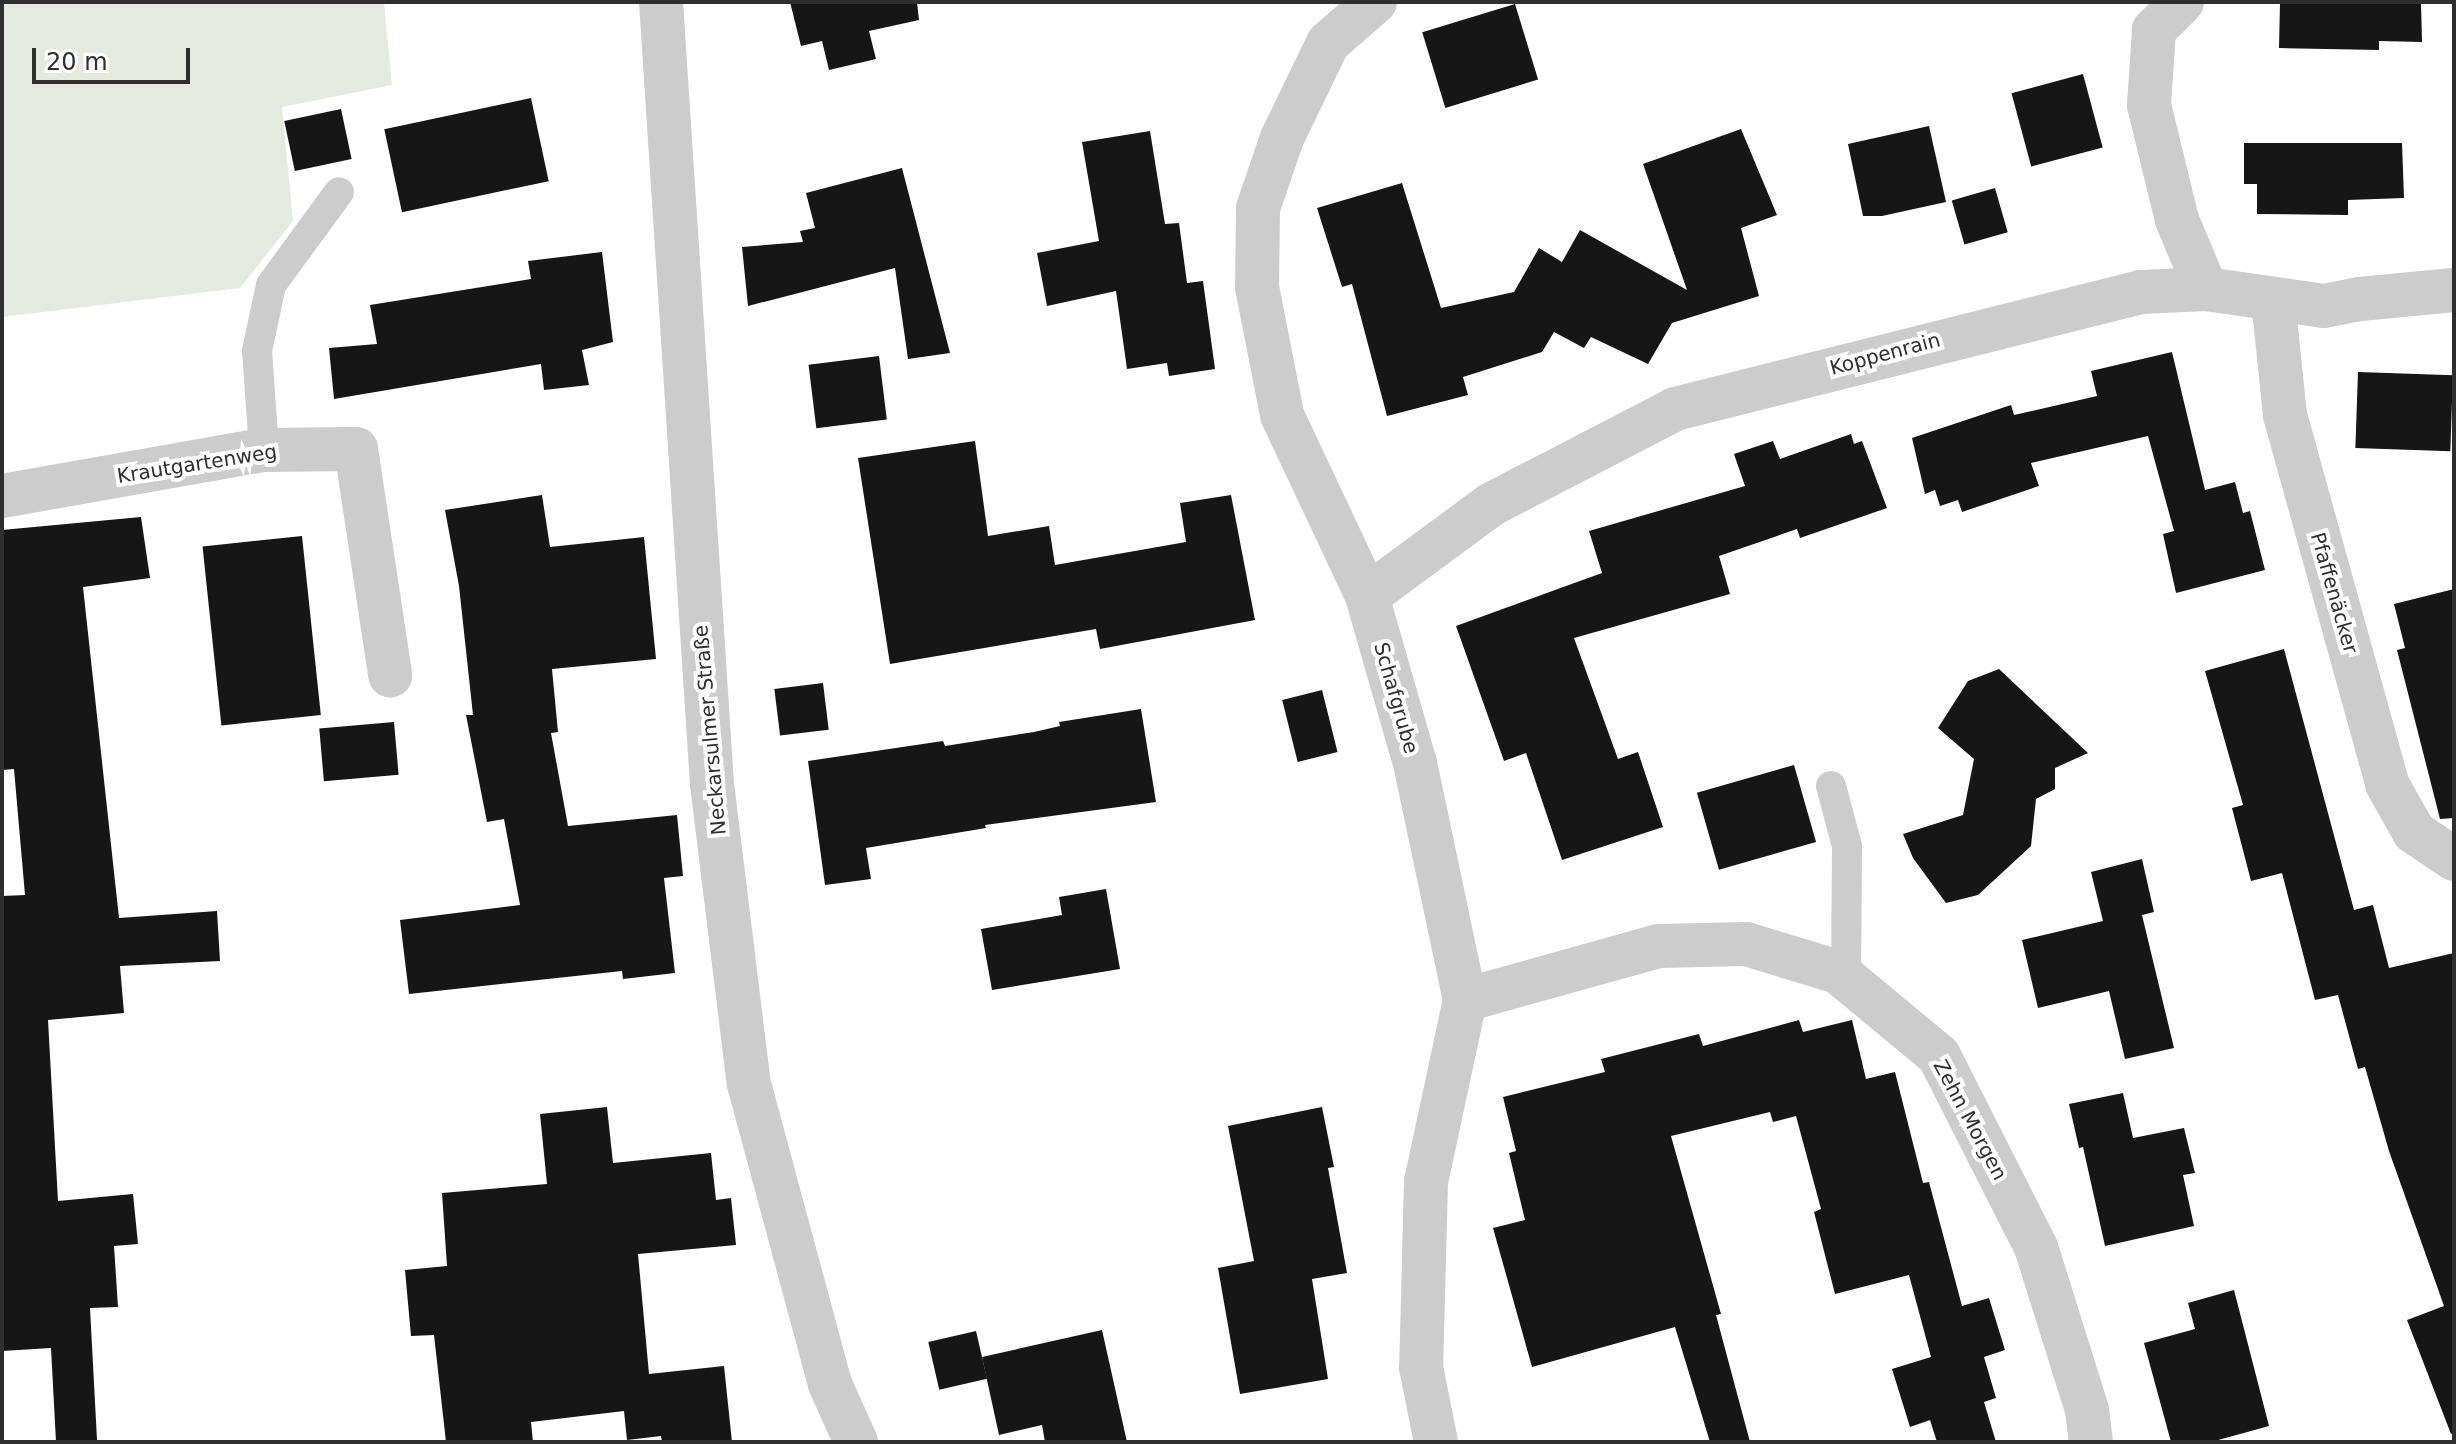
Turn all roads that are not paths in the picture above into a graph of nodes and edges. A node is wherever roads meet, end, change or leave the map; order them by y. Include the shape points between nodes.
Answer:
1 (661, 2) edge
2 (1375, 2) edge
3 (2182, 2) edge
4 (339, 192) dead end
5 (2206, 289) junction
6 (2454, 290) edge
7 (2273, 299) junction
8 (264, 450) junction
9 (2, 496) edge
10 (1367, 596) junction
11 (390, 675) dead end
12 (1831, 786) dead end
13 (2454, 859) edge
14 (1846, 979) junction
15 (1465, 1000) junction
16 (856, 1442) edge
17 (1436, 1442) edge
18 (2091, 1442) edge

1 - 16 street, Neckarsulmer Straße via 712,784 749,1084 830,1384
2 - 10 street, Schafgrube via 1328,43 1282,138 1258,208 1257,287 1282,415
3 - 5 street via 2154,30 2149,105 2177,220
4 - 8 lane via 271,285 257,351
5 - 7 street, Koppenrain
5 - 10 street, Koppenrain via 2116,296 1675,409 1492,504
6 - 7 street, Koppenrain via 2324,306
7 - 13 street, Pfaffenäcker via 2285,415 2387,784 2414,832
8 - 9 street, Krautgartenweg
8 - 11 street, Krautgartenweg via 356,449
10 - 15 street, Schafgrube via 1415,763
12 - 14 lane via 1847,846
14 - 15 street, Zehn Morgen via 1746,944 1659,946
14 - 18 street, Zehn Morgen via 1939,1056 2036,1247 2087,1410
15 - 17 street, Schafgrube via 1426,1182 1421,1367

